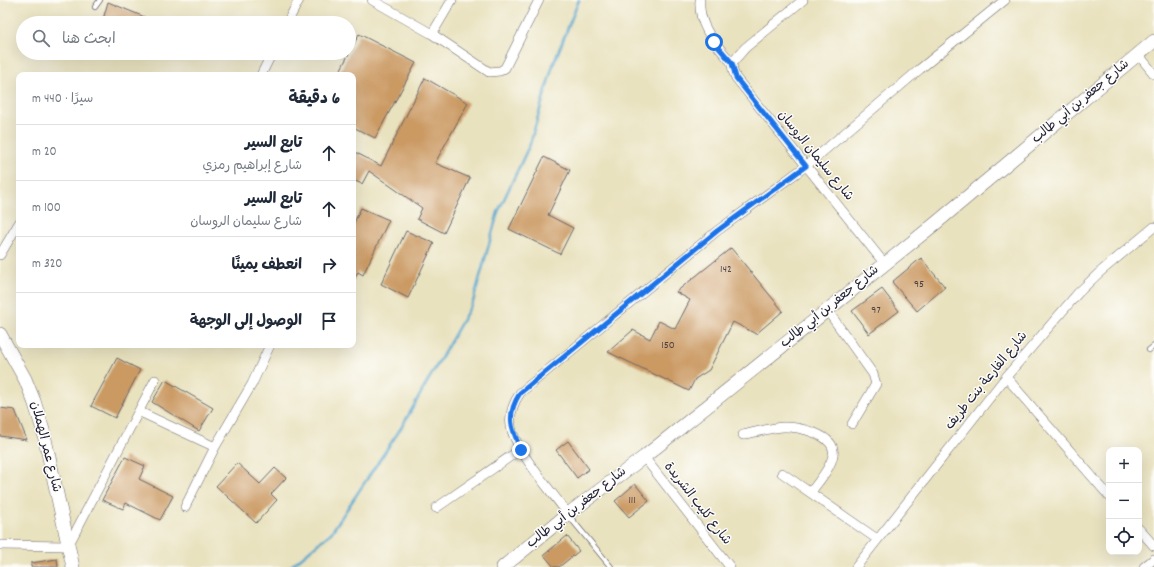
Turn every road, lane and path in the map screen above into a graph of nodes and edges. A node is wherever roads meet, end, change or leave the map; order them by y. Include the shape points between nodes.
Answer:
1 (100, 0) edge
2 (372, 0) edge
3 (452, 0) edge
4 (539, 0) edge
5 (700, 0) edge
6 (803, 0) edge
7 (1005, 0) edge
8 (297, 1) edge
9 (95, 7) dead end
10 (290, 16) edge
11 (432, 34) junction
12 (1154, 42) edge
13 (1138, 54) junction
14 (268, 60) edge
15 (732, 63) junction
16 (262, 72) edge
17 (1154, 74) edge
18 (806, 166) junction
19 (1154, 227) edge
20 (16, 228) edge
21 (0, 255) edge
22 (884, 263) junction
23 (827, 310) junction
24 (0, 334) edge
25 (1154, 346) edge
26 (269, 348) edge
27 (1149, 350) dead end
28 (1006, 377) junction
29 (155, 380) dead end
30 (140, 412) junction
31 (852, 424) dead end
32 (744, 434) dead end
33 (215, 448) junction
34 (521, 450) junction
35 (644, 456) junction
36 (782, 473) dead end
37 (811, 492) junction
38 (1106, 493) edge
39 (185, 507) dead end
40 (436, 508) dead end
41 (568, 514) junction
42 (1142, 532) edge
43 (877, 539) junction
44 (0, 545) edge
45 (68, 546) junction
46 (1154, 546) edge
47 (1154, 559) edge
48 (73, 567) edge
49 (502, 567) edge
50 (611, 567) edge
51 (730, 567) edge
52 (856, 567) edge
53 (1144, 567) edge

1 - 9 lane
2 - 11 street
3 - 11 street
4 - 11 street via 505,68 500,71 489,72
5 - 15 street, شارع سليمان الروسان via 706,30
6 - 15 street via 745,48
7 - 18 street
8 - 10 street
12 - 13 street, شارع جعفر بن أبي طالب
13 - 17 street
13 - 22 street, شارع جعفر بن أبي طالب via 936,223
14 - 16 street
15 - 18 street, شارع سليمان الروسان via 736,78
18 - 22 street, شارع سليمان الروسان
18 - 34 street via 717,231 520,393 513,404 511,421 512,431
19 - 28 street, شارع الفارعة بنت طريف via 1088,283
20 - 21 street
22 - 23 street, شارع جعفر بن أبي طالب
23 - 31 street via 873,374 876,384
23 - 35 street, شارع جعفر بن أبي طالب
24 - 45 street, شارع عمر الهملان via 34,401
25 - 27 lane
26 - 33 street via 252,384
28 - 38 street
28 - 43 street, شارع الفارعة بنت طريف
29 - 30 street
30 - 33 street
30 - 45 street
32 - 37 street via 783,427 816,433 830,442 833,455
33 - 39 street
34 - 40 street
34 - 41 street
35 - 41 street, شارع جعفر بن أبي طالب
35 - 51 street, شارع كليب الشريدة
36 - 37 street
37 - 43 street
41 - 49 street, شارع جعفر بن أبي طالب
41 - 50 lane
42 - 46 street
43 - 52 street, شارع الفارعة بنت طريف
44 - 45 street
45 - 48 street, شارع عمر الهملان
47 - 53 street

